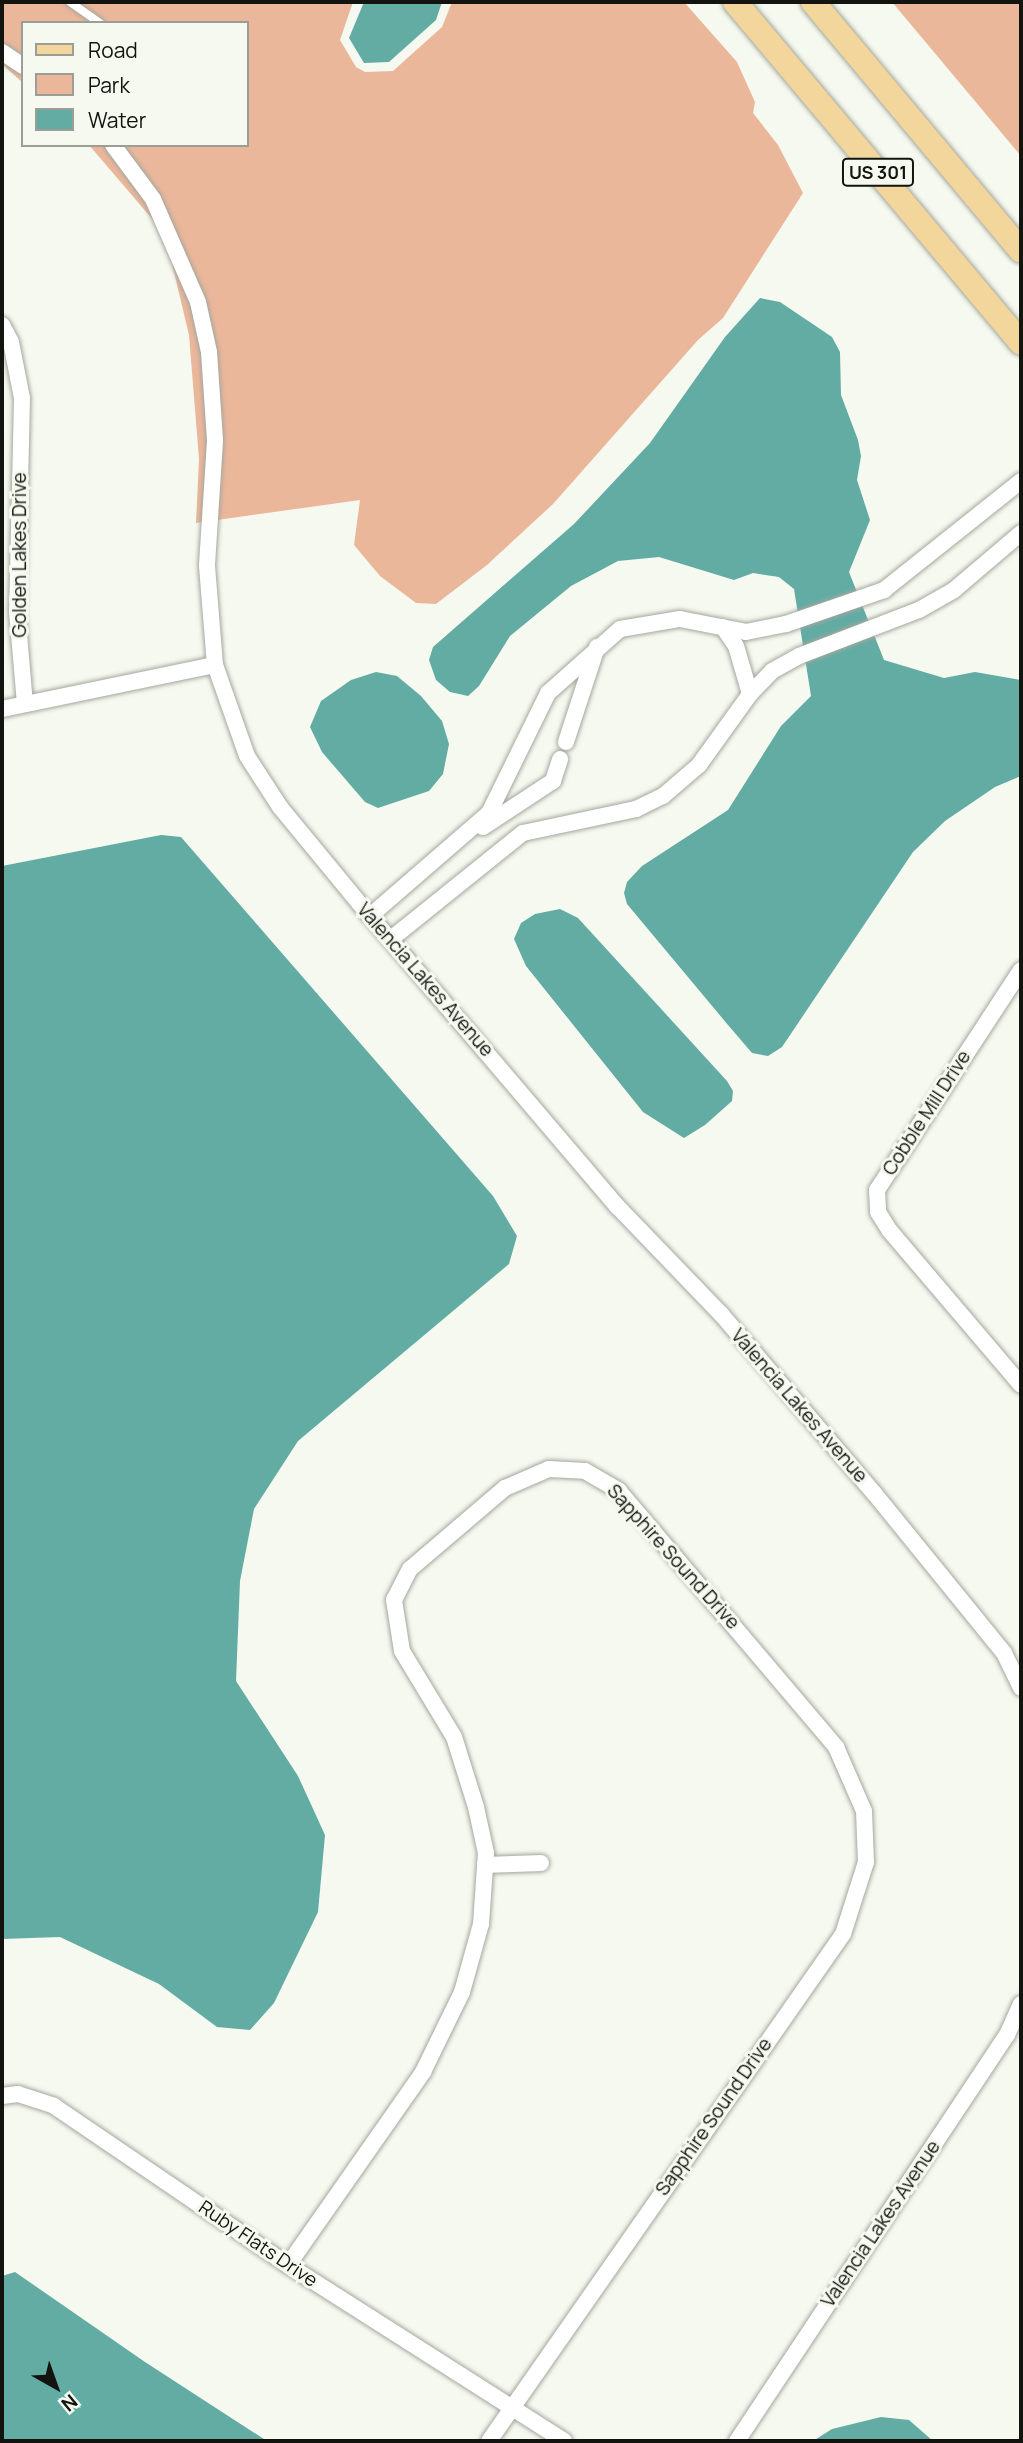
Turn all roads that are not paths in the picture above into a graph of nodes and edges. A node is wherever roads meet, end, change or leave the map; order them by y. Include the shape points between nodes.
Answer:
1 (70, 2) edge
2 (735, 2) edge
3 (813, 2) edge
4 (97, 21) edge
5 (2, 52) edge
6 (21, 65) edge
7 (114, 147) edge
8 (1021, 251) edge
9 (2, 325) edge
10 (1021, 342) edge
11 (1021, 481) edge
12 (1021, 533) edge
13 (723, 627) junction
14 (597, 648) junction
15 (215, 665) junction
16 (750, 694) junction
17 (25, 704) junction
18 (2, 709) edge
19 (566, 742) dead end
20 (560, 759) dead end
21 (454, 846) junction
22 (370, 916) junction
23 (391, 939) junction
24 (1021, 970) edge
25 (1021, 1385) edge
26 (1021, 1688) edge
27 (541, 1863) dead end
28 (485, 1864) junction
29 (1021, 2004) edge
30 (2, 2096) edge
31 (289, 2265) junction
32 (511, 2406) junction
33 (489, 2441) edge
34 (564, 2441) edge
35 (737, 2441) edge

1 - 4 lane
2 - 10 main road, US 301
3 - 8 main road, US 301 / US 301
5 - 6 street
7 - 15 street, Valencia Lakes Avenue via 153,199 175,243 198,302 209,352 215,441 207,566
9 - 17 street, Golden Lakes Drive via 11,342 22,398 17,611
11 - 13 street via 884,590 786,624 746,632
12 - 16 street via 954,590 893,620 799,656 772,671
13 - 14 street via 680,619 645,621 620,629
13 - 16 street via 736,646
14 - 19 street
14 - 21 street via 548,693 489,813
15 - 17 street
15 - 22 street, Valencia Lakes Avenue via 247,756 280,807
16 - 23 street via 699,765 663,796 636,808 523,833
17 - 18 street
20 - 21 street via 553,781
21 - 22 street
22 - 23 street, Valencia Lakes Avenue
23 - 26 street, Valencia Lakes Avenue via 617,1206 721,1314 874,1493 1004,1653
24 - 25 street, Cobble Mill Drive via 877,1190 878,1212 890,1231
27 - 28 street
28 - 31 street, Sapphire Sound Drive via 481,1924 462,1992 424,2072
28 - 32 street, Sapphire Sound Drive via 466,1770 443,1718 406,1661 396,1634 394,1600 410,1569 505,1488 549,1469 585,1471 619,1491 836,1747 864,1811 866,1862 843,1934
29 - 35 street, Valencia Lakes Avenue via 1007,2035
30 - 31 street, Ruby Flats Drive via 18,2094 54,2106
31 - 32 street, Ruby Flats Drive
32 - 33 street
32 - 34 street, Ruby Flats Drive

